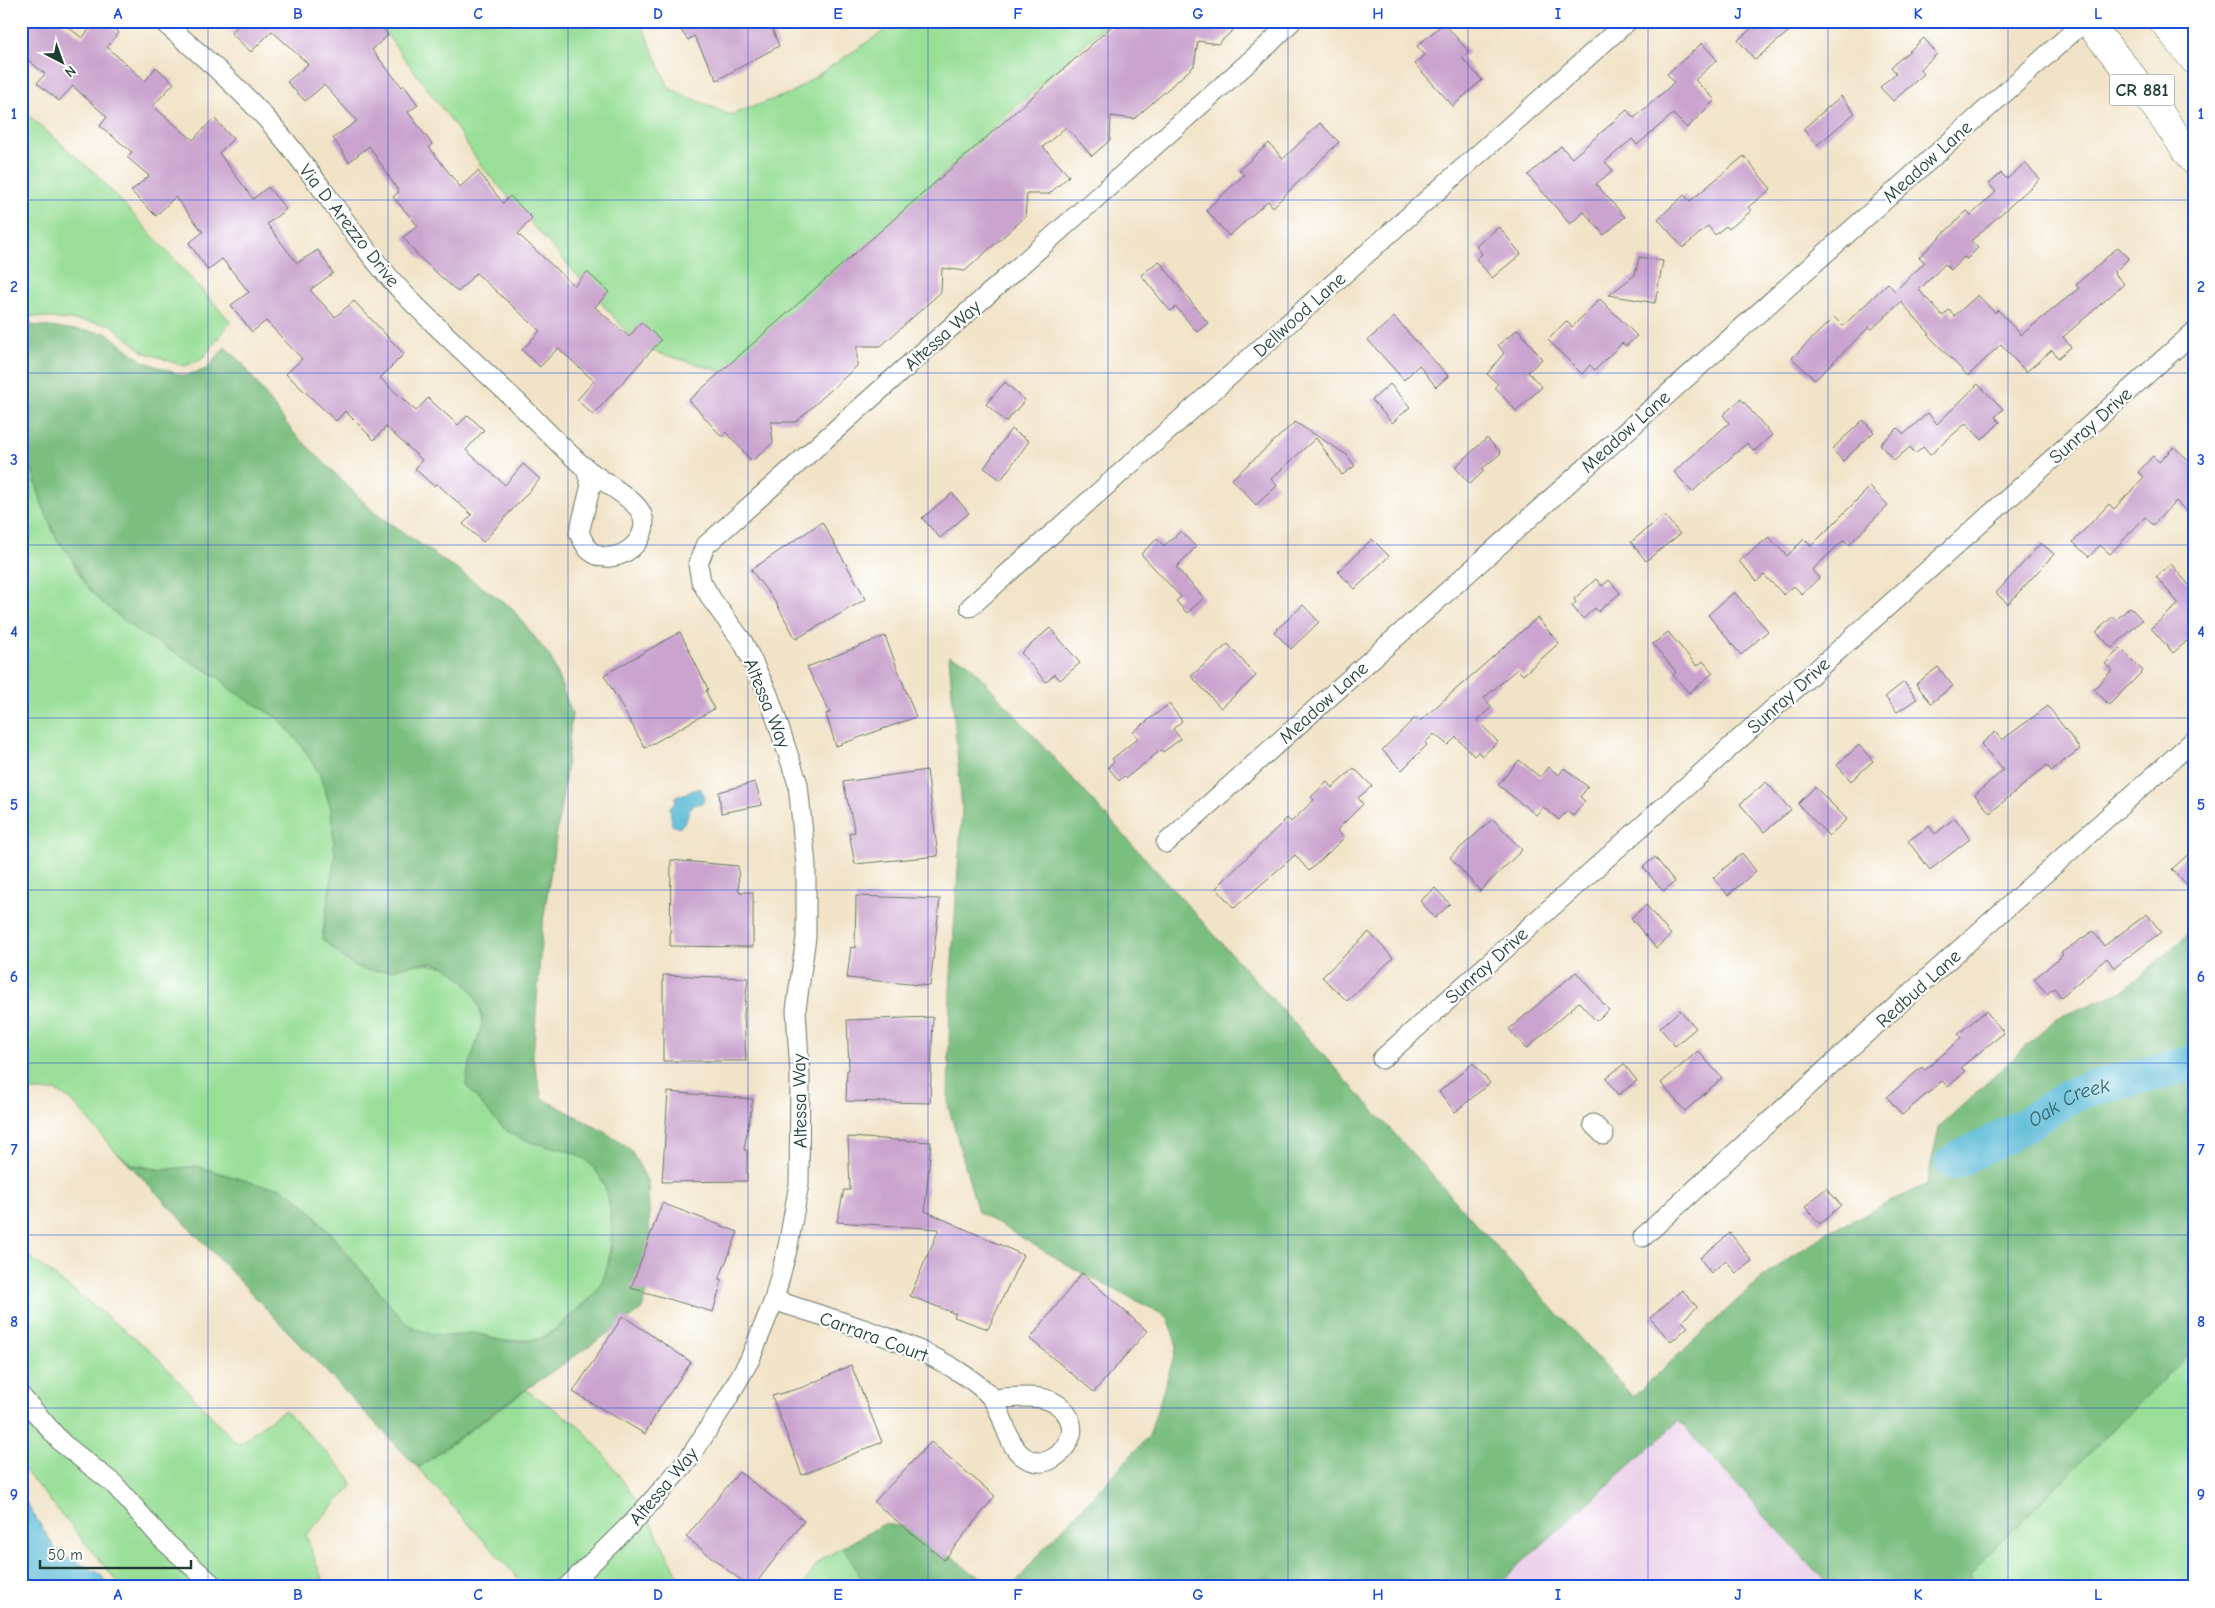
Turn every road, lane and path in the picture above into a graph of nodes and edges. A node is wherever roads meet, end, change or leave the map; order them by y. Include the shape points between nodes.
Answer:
1 (162, 21) edge
2 (1292, 21) edge
3 (1628, 21) edge
4 (2086, 21) edge
5 (2164, 21) edge
6 (2194, 60) edge
7 (2194, 162) edge
8 (2194, 332) edge
9 (585, 467) junction
10 (970, 607) dead end
11 (2194, 740) edge
12 (1166, 843) dead end
13 (1382, 1059) dead end
14 (1643, 1237) dead end
15 (774, 1300) junction
16 (21, 1396) edge
17 (993, 1399) dead end
18 (215, 1587) edge
19 (566, 1587) edge

1 - 9 street, Via D Arezzo Drive via 235,86 282,137 350,231 404,294
2 - 15 street, Altessa Way via 705,546 698,564 701,581 748,651 768,694 798,784 806,865 806,937 796,1010 800,1184
3 - 10 street, Dellwood Lane
4 - 7 main road, CR 881 via 2144,91
4 - 12 street, Meadow Lane
5 - 6 main road, CR 881
8 - 13 street, Sunray Drive
9 - 9 street, Via D Arezzo Drive via 591,485 579,533 590,551 609,558 627,553 644,530 643,518 638,508
11 - 14 street, Redbud Lane
15 - 17 street, Carrara Court via 918,1349 964,1375
15 - 19 street, Altessa Way via 750,1360 688,1460 636,1518
16 - 18 street via 62,1444 114,1484 162,1539

